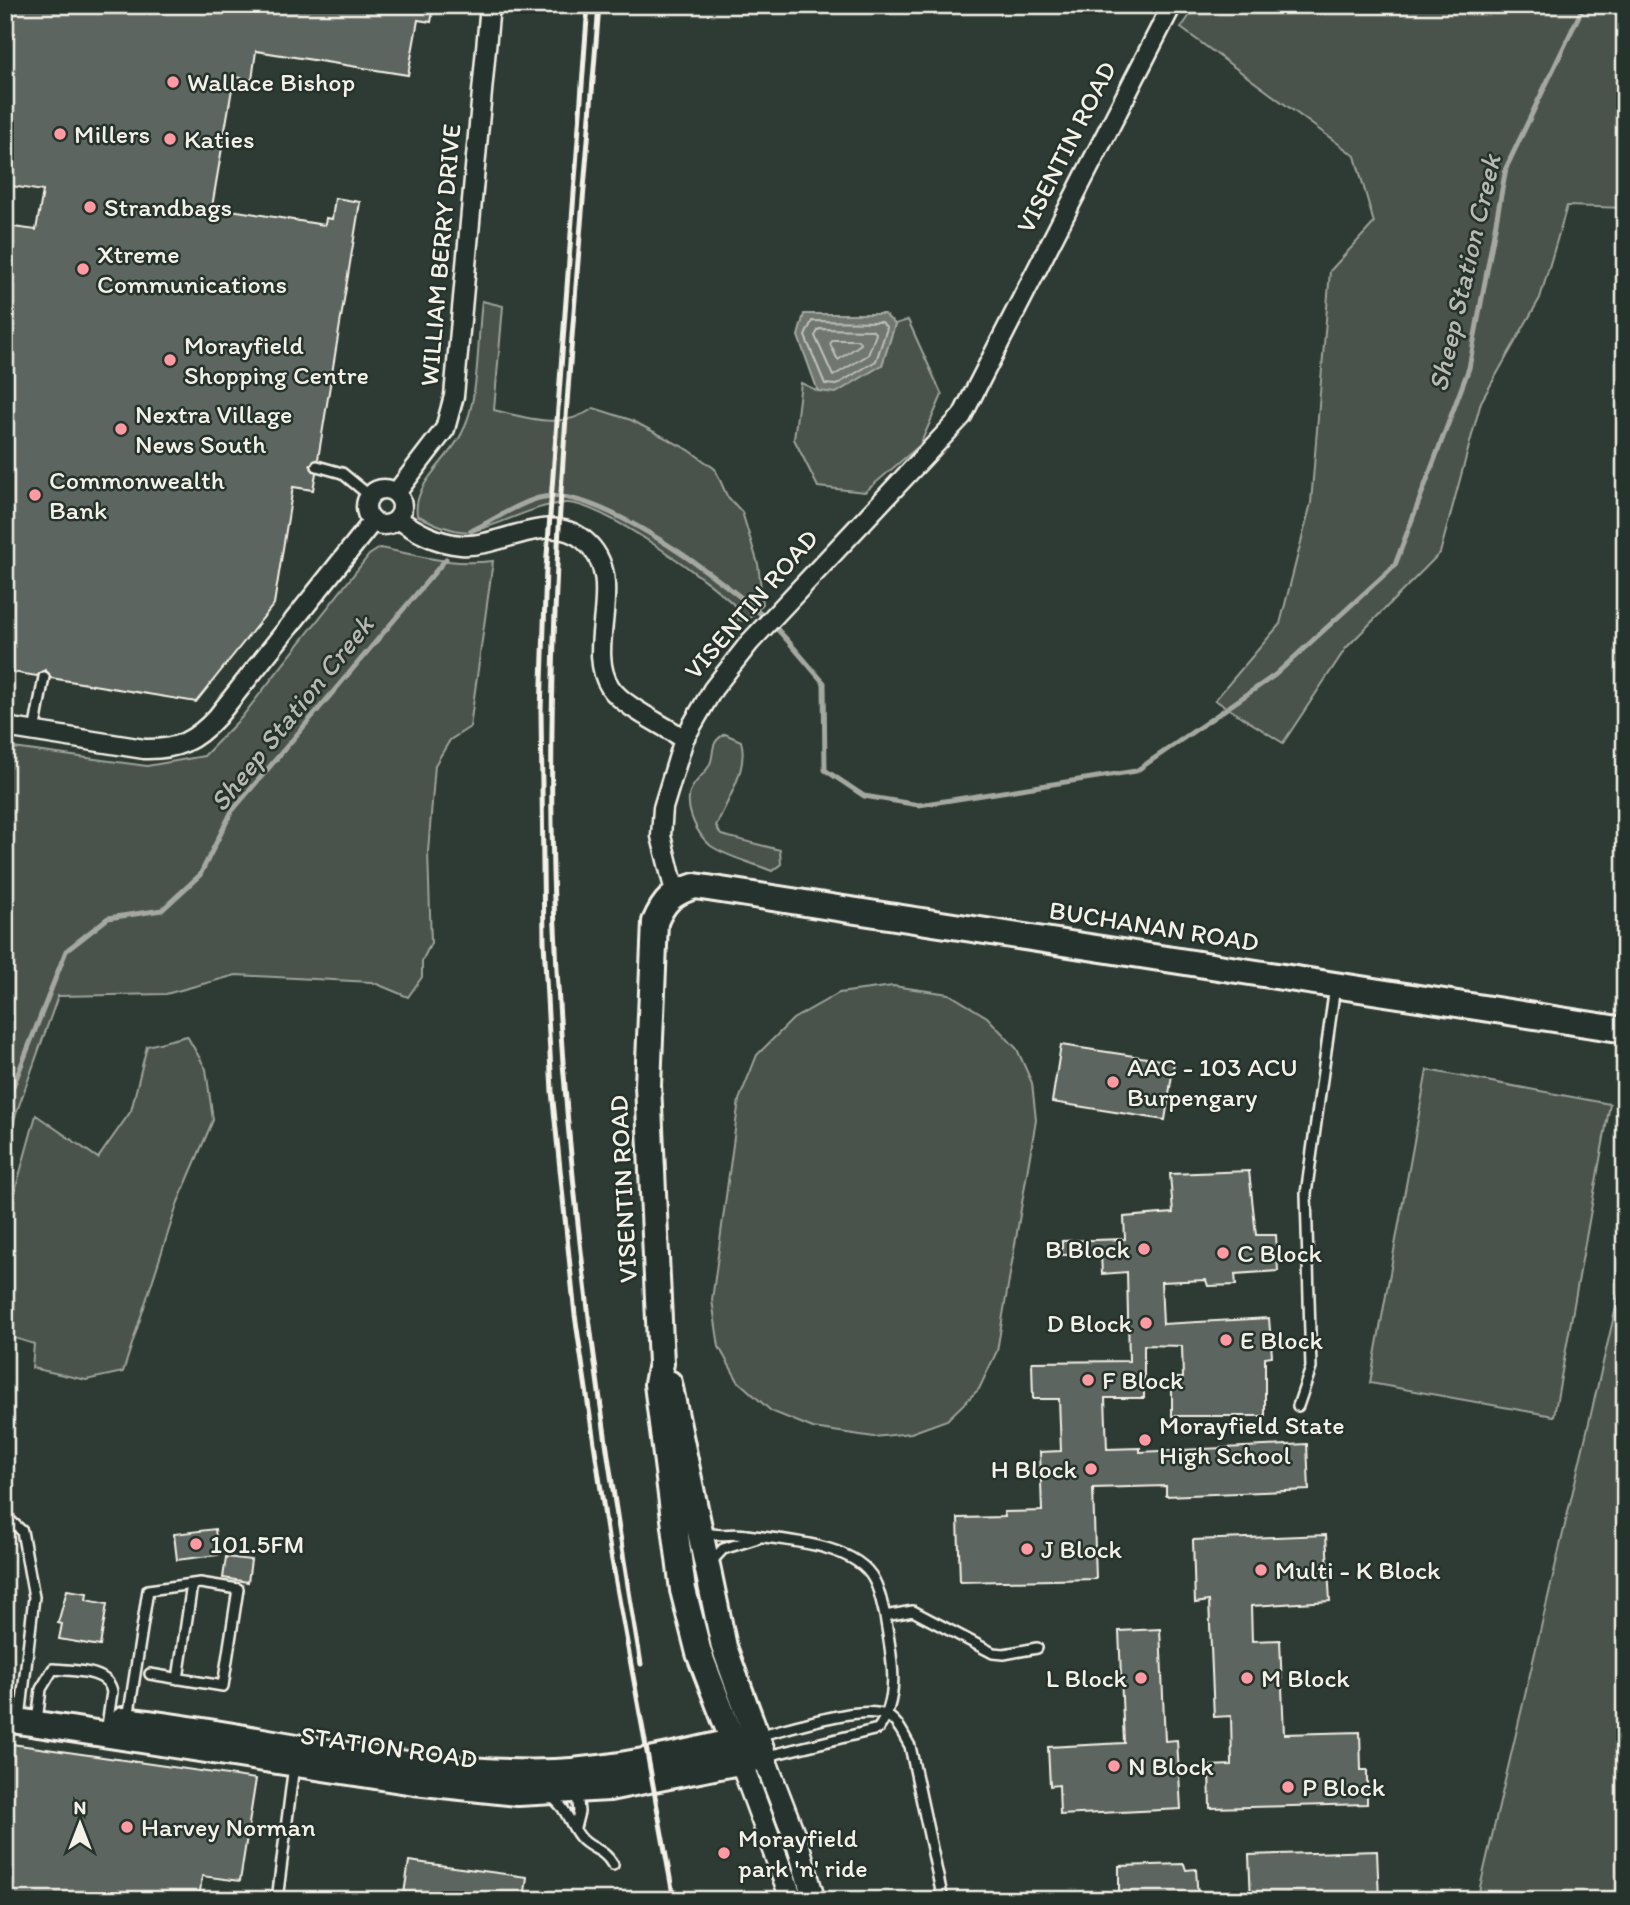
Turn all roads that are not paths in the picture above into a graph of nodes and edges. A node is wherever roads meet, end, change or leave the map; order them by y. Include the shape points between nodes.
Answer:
1 (490, 5) edge
2 (1172, 5) edge
3 (317, 466) dead end
4 (396, 493) junction
5 (370, 496) junction
6 (398, 519) junction
7 (373, 521) junction
8 (44, 677) dead end
9 (5, 727) edge
10 (34, 732) junction
11 (684, 738) junction
12 (676, 892) junction
13 (1335, 984) junction
14 (1625, 1031) edge
15 (661, 1363) junction
16 (1298, 1406) dead end
17 (5, 1516) edge
18 (700, 1531) junction
19 (758, 1538) junction
20 (707, 1568) junction
21 (192, 1584) junction
22 (885, 1616) junction
23 (1037, 1648) dead end
24 (150, 1674) dead end
25 (177, 1679) junction
26 (21, 1715) edge
27 (888, 1716) junction
28 (114, 1724) junction
29 (748, 1749) junction
30 (295, 1754) junction
31 (551, 1782) junction
32 (578, 1792) junction
33 (575, 1828) junction
34 (613, 1865) dead end
35 (277, 1900) edge
36 (792, 1900) edge
37 (814, 1900) edge
38 (943, 1900) edge

1 - 4 street, WILLIAM BERRY DRIVE via 454,396 445,429
2 - 11 street, VISENTIN ROAD via 962,416 750,642 713,689
3 - 5 lane via 342,473
4 - 5 street via 379,490
4 - 6 street via 402,503
5 - 7 street via 366,506
6 - 7 street via 388,525
6 - 11 street via 424,536 461,545 549,528 582,538 597,554 604,575 603,660 608,685 624,701
7 - 10 street via 217,717 195,738 156,750
8 - 10 lane
9 - 10 street
11 - 12 street, VISENTIN ROAD via 663,808 661,836
12 - 13 main road, BUCHANAN ROAD via 695,886
12 - 15 main road, VISENTIN ROAD via 663,904 655,922 648,1085
13 - 14 main road, BUCHANAN ROAD
13 - 16 lane via 1306,1194 1311,1368
15 - 18 main road, VISENTIN ROAD via 670,1384
15 - 29 main road, VISENTIN ROAD via 657,1384 661,1441 682,1590 699,1653
17 - 26 lane via 22,1531 34,1597
18 - 19 lane
18 - 20 main road, VISENTIN ROAD
19 - 20 lane via 723,1549
19 - 22 lane via 816,1545 856,1562 874,1579
20 - 29 main road, VISENTIN ROAD
21 - 25 lane
21 - 25 lane via 238,1589 222,1686
21 - 28 lane via 148,1590
22 - 23 lane via 913,1611 993,1653
22 - 27 lane via 894,1670
24 - 25 lane
26 - 28 main road, STATION ROAD
26 - 28 lane via 53,1669 108,1679
27 - 29 lane via 856,1714
27 - 29 lane via 878,1729 865,1734
27 - 38 lane via 910,1746
28 - 30 main road, STATION ROAD
29 - 31 main road, STATION ROAD via 626,1764
29 - 32 main road, STATION ROAD via 626,1786
29 - 36 street
29 - 37 street via 799,1848
30 - 31 main road, STATION ROAD via 479,1770
30 - 35 lane
31 - 32 main road, STATION ROAD
31 - 33 lane
32 - 33 lane
33 - 34 lane via 580,1837 607,1854

